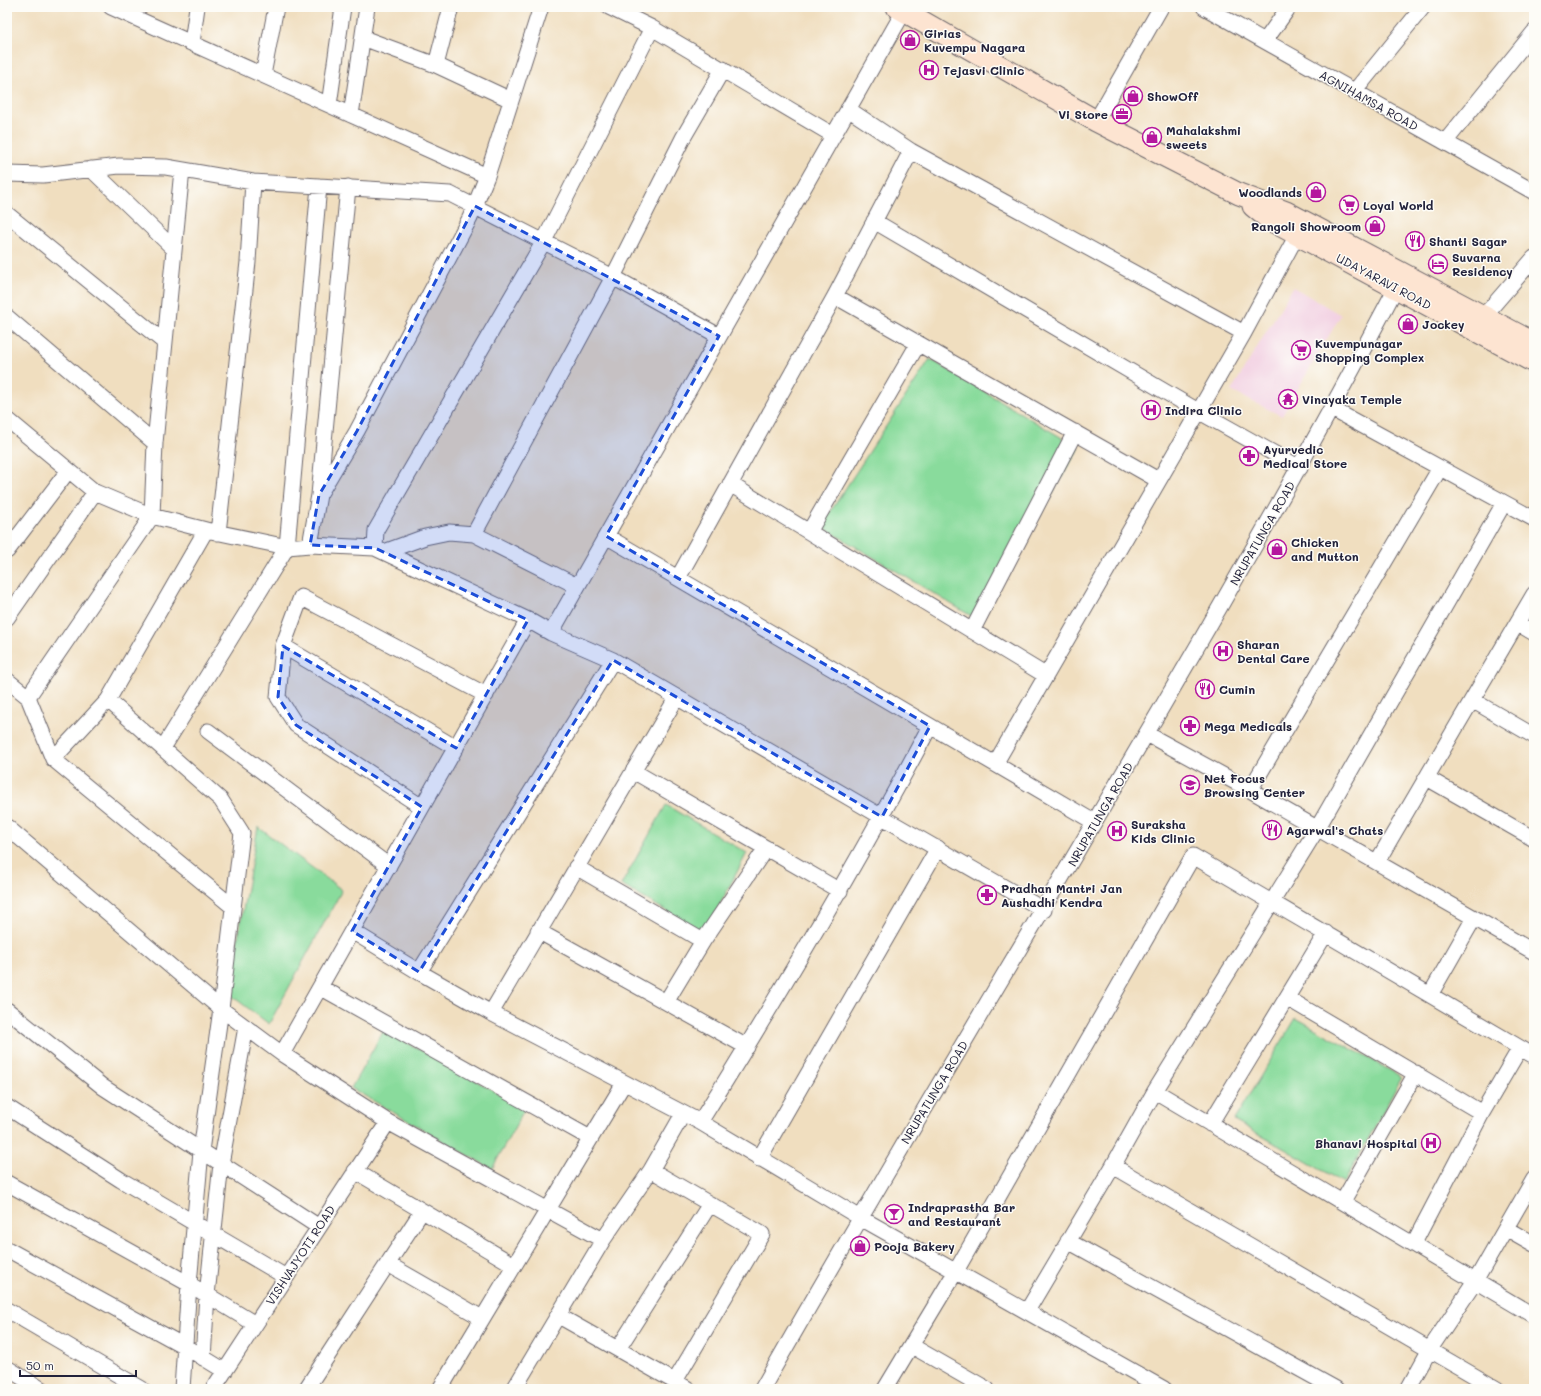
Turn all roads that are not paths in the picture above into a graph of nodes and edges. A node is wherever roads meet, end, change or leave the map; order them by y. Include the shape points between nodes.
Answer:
1 (111, 7) edge
2 (197, 7) edge
3 (276, 7) edge
4 (343, 7) edge
5 (367, 7) edge
6 (451, 7) edge
7 (541, 7) edge
8 (610, 7) edge
9 (1161, 7) edge
10 (1204, 7) edge
11 (1289, 7) edge
12 (1423, 7) edge
13 (901, 9) edge
14 (652, 28) junction
15 (1534, 32) edge
16 (363, 38) junction
17 (1265, 41) junction
18 (192, 43) junction
19 (436, 65) junction
20 (723, 69) junction
21 (263, 75) junction
22 (1354, 92) junction
23 (511, 100) junction
24 (329, 105) junction
25 (848, 109) junction
26 (351, 115) junction
27 (1096, 121) junction
28 (833, 135) junction
29 (1445, 142) junction
30 (911, 151) junction
31 (91, 169) junction
32 (182, 170) junction
33 (7, 174) edge
34 (487, 176) junction
35 (253, 182) junction
36 (319, 186) junction
37 (348, 187) junction
38 (1534, 192) edge
39 (1239, 194) junction
40 (475, 206) junction
41 (7, 214) edge
42 (874, 220) junction
43 (1297, 235) junction
44 (544, 240) junction
45 (174, 249) junction
46 (1534, 258) edge
47 (613, 277) junction
48 (1400, 281) junction
49 (835, 296) junction
50 (7, 317) edge
51 (1479, 323) junction
52 (1244, 333) junction
53 (719, 336) junction
54 (164, 342) junction
55 (1534, 343) edge
56 (918, 344) junction
57 (1534, 362) edge
58 (1332, 409) junction
59 (1198, 411) junction
60 (7, 419) edge
61 (1075, 432) junction
62 (155, 443) junction
63 (1300, 468) junction
64 (1440, 468) junction
65 (68, 471) junction
66 (1158, 480) junction
67 (730, 484) junction
68 (95, 492) junction
69 (319, 495) junction
70 (1504, 503) junction
71 (152, 516) junction
72 (1534, 519) edge
73 (212, 532) junction
74 (809, 532) junction
75 (13, 533) edge
76 (474, 534) junction
77 (606, 536) junction
78 (310, 545) junction
79 (287, 547) junction
80 (379, 550) junction
81 (7, 551) edge
82 (678, 578) junction
83 (577, 586) junction
84 (1534, 594) edge
85 (7, 618) edge
86 (528, 620) junction
87 (1517, 623) junction
88 (972, 631) junction
89 (551, 633) junction
90 (1534, 633) edge
91 (283, 646) junction
92 (614, 660) junction
93 (1045, 675) junction
94 (7, 680) edge
95 (486, 695) junction
96 (28, 697) junction
97 (677, 697) junction
98 (108, 700) junction
99 (1472, 700) junction
100 (930, 726) junction
101 (208, 731) dead end
102 (1147, 734) junction
103 (1534, 736) edge
104 (163, 748) junction
105 (456, 748) junction
106 (53, 758) junction
107 (995, 764) junction
108 (633, 771) junction
109 (1427, 778) junction
110 (1250, 790) junction
111 (422, 807) junction
112 (882, 817) junction
113 (1094, 822) junction
114 (7, 827) edge
115 (1317, 829) junction
116 (1534, 839) edge
117 (766, 848) junction
118 (938, 848) junction
119 (1377, 862) junction
120 (389, 866) junction
121 (576, 867) junction
122 (840, 891) junction
123 (1271, 902) junction
124 (233, 907) junction
125 (1044, 910) junction
126 (1474, 918) junction
127 (352, 931) junction
128 (538, 931) junction
129 (1326, 933) junction
130 (703, 941) junction
131 (1534, 952) edge
132 (418, 972) junction
133 (320, 987) junction
134 (1430, 995) junction
135 (1287, 998) junction
136 (666, 1002) junction
137 (221, 1009) junction
138 (7, 1010) edge
139 (491, 1013) junction
140 (246, 1027) junction
141 (747, 1047) junction
142 (1520, 1048) junction
143 (282, 1054) junction
144 (1534, 1056) edge
145 (1416, 1073) junction
146 (624, 1084) junction
147 (1154, 1091) junction
148 (7, 1107) edge
149 (1482, 1113) junction
150 (683, 1114) junction
151 (388, 1122) junction
152 (700, 1122) junction
153 (1210, 1124) junction
154 (590, 1138) junction
155 (201, 1151) junction
156 (759, 1159) junction
157 (221, 1164) junction
158 (1114, 1166) junction
159 (650, 1170) junction
160 (355, 1171) junction
161 (1534, 1180) edge
162 (7, 1183) edge
163 (1343, 1201) junction
164 (710, 1204) junction
165 (546, 1210) junction
166 (422, 1211) junction
167 (859, 1217) junction
168 (194, 1223) junction
169 (319, 1227) junction
170 (1506, 1228) junction
171 (214, 1234) junction
172 (603, 1240) junction
173 (1068, 1241) junction
174 (1414, 1243) junction
175 (1534, 1244) edge
176 (7, 1249) edge
177 (388, 1264) junction
178 (514, 1265) junction
179 (956, 1271) junction
180 (286, 1278) junction
181 (1476, 1280) junction
182 (189, 1284) junction
183 (207, 1295) junction
184 (7, 1310) edge
185 (1027, 1311) junction
186 (559, 1316) junction
187 (1534, 1316) edge
188 (482, 1318) junction
189 (255, 1324) junction
190 (184, 1346) junction
191 (912, 1346) junction
192 (618, 1349) junction
193 (1430, 1349) junction
194 (203, 1358) junction
195 (7, 1368) edge
196 (225, 1371) junction
197 (675, 1381) junction
198 (41, 1389) edge
199 (142, 1389) edge
200 (182, 1389) edge
201 (213, 1389) edge
202 (306, 1389) edge
203 (440, 1389) edge
204 (514, 1389) edge
205 (688, 1389) edge
206 (762, 1389) edge
207 (885, 1389) edge
208 (987, 1389) edge
209 (1164, 1389) edge
210 (1336, 1389) edge
211 (1408, 1389) edge
212 (1497, 1389) edge

1 - 18 street
2 - 18 street
3 - 21 street
4 - 24 street
5 - 16 street
6 - 19 street
7 - 23 street
8 - 14 street
9 - 27 street
10 - 17 street, AGNIHAMSA ROAD
11 - 17 street
12 - 22 street
13 - 25 street
13 - 27 street, UDAYARAVI ROAD
14 - 20 street
14 - 44 street
15 - 29 street
16 - 19 street
16 - 26 street
17 - 22 street, AGNIHAMSA ROAD
18 - 21 street
19 - 23 street
20 - 28 street
20 - 47 street via 683,138
21 - 24 street
22 - 29 street, AGNIHAMSA ROAD
23 - 34 street
24 - 26 street
25 - 28 street
25 - 30 street
26 - 34 street
27 - 39 street, UDAYARAVI ROAD
28 - 53 street
29 - 38 street, AGNIHAMSA ROAD
30 - 42 street
30 - 52 street
31 - 32 street via 119,166
31 - 33 street via 43,175
31 - 45 street
32 - 35 street
32 - 45 street
34 - 40 street
35 - 36 street
35 - 73 street via 248,262
36 - 37 street
36 - 79 street
37 - 40 street via 450,194
37 - 69 street
39 - 43 street, UDAYARAVI ROAD via 1270,220
39 - 48 street, UDAYARAVI ROAD via 1286,212
40 - 44 street
40 - 69 street via 357,431
41 - 54 street
42 - 49 street
42 - 59 street
43 - 48 street, UDAYARAVI ROAD
43 - 52 street
44 - 47 street
44 - 80 street via 376,530
45 - 54 street
46 - 51 street
47 - 53 street
47 - 76 street
48 - 51 street, UDAYARAVI ROAD
48 - 58 street, NRUPATUNGA ROAD
49 - 56 street
49 - 67 street
50 - 62 street
51 - 55 street, UDAYARAVI ROAD
51 - 57 street, UDAYARAVI ROAD
52 - 59 street
53 - 77 street
54 - 62 street
56 - 61 street
56 - 74 street
58 - 63 street, NRUPATUNGA ROAD
58 - 64 street
59 - 63 street
59 - 66 street
60 - 65 street
61 - 66 street
61 - 88 street
62 - 71 street
63 - 102 street, NRUPATUNGA ROAD
64 - 70 street
64 - 110 street
65 - 68 street
65 - 75 street
66 - 93 street
67 - 74 street
67 - 82 street
68 - 71 street
68 - 85 street
69 - 78 street
70 - 72 street
70 - 115 street
71 - 73 street
71 - 96 street
73 - 79 street
73 - 98 street
74 - 88 street
75 - 81 street
76 - 80 street via 449,532
76 - 83 street
77 - 82 street
77 - 83 street
78 - 79 street
78 - 80 street
79 - 104 street
80 - 86 street
82 - 100 street
83 - 89 street
84 - 87 street
86 - 89 street
86 - 95 street
87 - 90 street
87 - 99 street
88 - 93 street
89 - 92 street
91 - 95 street via 301,597
91 - 105 street
91 - 111 street via 278,697 296,726
92 - 97 street
92 - 132 street
93 - 107 street
94 - 96 street
95 - 105 street
96 - 106 street
97 - 108 street
97 - 112 street
98 - 104 street
98 - 106 street
99 - 103 street
99 - 109 street
100 - 107 street
100 - 112 street
101 - 120 street
102 - 110 street
102 - 113 street, NRUPATUNGA ROAD
104 - 124 street via 221,800 242,833
105 - 111 street
106 - 124 street
107 - 113 street
108 - 117 street
108 - 121 street
109 - 116 street
109 - 119 street
110 - 115 street
111 - 120 street
112 - 118 street
112 - 122 street
113 - 125 street, NRUPATUNGA ROAD
114 - 137 street
115 - 119 street
115 - 123 street
117 - 122 street
117 - 130 street
118 - 125 street
118 - 156 street
119 - 126 street
120 - 127 street
121 - 128 street
121 - 130 street
122 - 141 street
123 - 129 street
123 - 147 street
123 - 179 street via 1193,856
124 - 137 street
125 - 167 street, NRUPATUNGA ROAD
126 - 131 street
126 - 134 street
127 - 132 street
127 - 133 street
128 - 136 street
128 - 139 street
129 - 134 street
129 - 135 street
130 - 136 street
132 - 139 street
133 - 143 street
133 - 154 street
134 - 142 street
135 - 145 street
135 - 153 street
136 - 141 street
137 - 140 street
137 - 155 street
138 - 155 street via 103,1087
139 - 146 street
140 - 143 street
140 - 157 street
141 - 152 street
142 - 144 street
142 - 149 street
143 - 151 street
145 - 149 street
145 - 163 street
146 - 150 street
146 - 154 street
147 - 153 street
147 - 158 street
148 - 168 street
149 - 174 street
150 - 152 street
150 - 159 street
151 - 160 street, VISHVAJYOTI ROAD
151 - 165 street
152 - 156 street
153 - 163 street
154 - 165 street
155 - 157 street
155 - 168 street
156 - 167 street
157 - 169 street
157 - 171 street
158 - 173 street
158 - 193 street
159 - 164 street
159 - 172 street
160 - 166 street
160 - 169 street, VISHVAJYOTI ROAD
161 - 170 street
162 - 182 street
163 - 174 street
164 - 192 street
164 - 197 street via 762,1234
165 - 172 street
165 - 178 street
166 - 177 street
166 - 178 street
167 - 179 street
167 - 206 street, NRUPATUNGA ROAD
168 - 171 street
168 - 182 street
169 - 180 street, VISHVAJYOTI ROAD
170 - 175 street
170 - 181 street
171 - 180 street
171 - 183 street
172 - 186 street
173 - 185 street
173 - 210 street
174 - 181 street
176 - 190 street
177 - 188 street
177 - 202 street
178 - 188 street
179 - 185 street
179 - 191 street
180 - 189 street, VISHVAJYOTI ROAD
181 - 187 street
181 - 193 street
182 - 183 street
182 - 190 street
183 - 189 street
183 - 194 street
184 - 199 street
185 - 209 street
186 - 192 street
186 - 204 street
188 - 203 street
189 - 196 street, VISHVAJYOTI ROAD
190 - 194 street
190 - 200 street
191 - 207 street
191 - 208 street
192 - 197 street
193 - 211 street
193 - 212 street
194 - 196 street
195 - 198 street
196 - 201 street, VISHVAJYOTI ROAD
197 - 205 street

